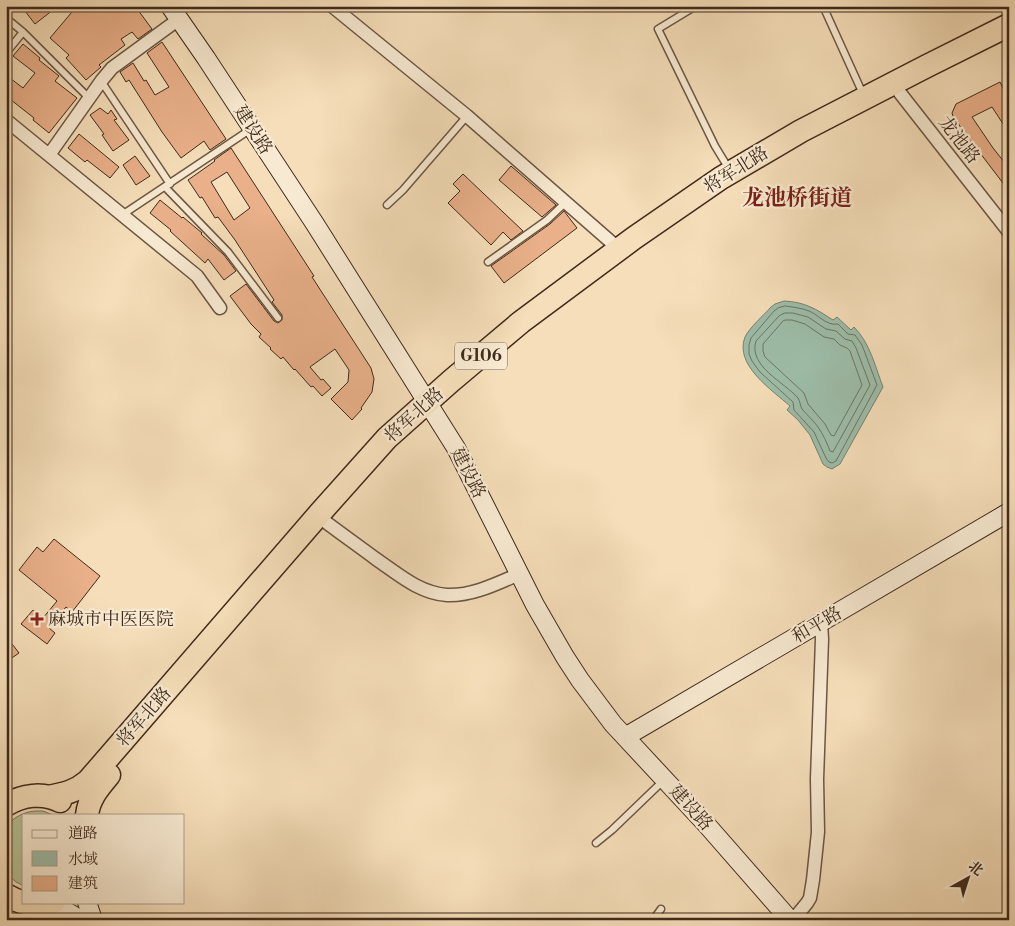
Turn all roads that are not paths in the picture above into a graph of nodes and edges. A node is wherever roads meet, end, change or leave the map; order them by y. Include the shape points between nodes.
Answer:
1 (332, 6) edge
2 (696, 6) edge
3 (824, 6) edge
4 (174, 13) edge
5 (6, 18) edge
6 (1009, 25) edge
7 (23, 32) junction
8 (1009, 39) edge
9 (6, 53) edge
10 (101, 81) junction
11 (900, 93) junction
12 (90, 98) junction
13 (865, 98) junction
14 (466, 116) junction
15 (6, 120) edge
16 (252, 128) junction
17 (49, 155) junction
18 (731, 172) junction
19 (167, 185) junction
20 (566, 202) junction
21 (387, 205) dead end
22 (122, 215) junction
23 (1009, 232) edge
24 (619, 249) junction
25 (488, 262) dead end
26 (220, 308) dead end
27 (278, 318) dead end
28 (431, 407) junction
29 (1009, 512) edge
30 (327, 523) junction
31 (519, 574) junction
32 (820, 623) junction
33 (625, 737) junction
34 (664, 780) junction
35 (48, 796) junction
36 (6, 805) edge
37 (78, 814) edge
38 (87, 814) edge
39 (596, 843) dead end
40 (6, 895) edge
41 (22, 902) edge
42 (30, 904) edge
43 (46, 904) edge
44 (53, 904) edge
45 (88, 904) edge
46 (661, 909) dead end
47 (81, 920) edge
48 (93, 920) edge
49 (653, 920) edge
50 (792, 920) edge

1 - 14 street
2 - 18 lane via 658,29
3 - 13 lane
4 - 10 street
4 - 16 street, 建设路
5 - 7 lane
6 - 13 highway, 将军北路 / G106
7 - 9 lane
7 - 12 lane
8 - 11 highway, 将军北路 / G106
10 - 12 street
10 - 19 lane
11 - 23 street, 龙池路
11 - 28 highway, 将军北路 / G106 via 728,188 641,248
12 - 17 street
13 - 18 highway, 将军北路 / G106
14 - 20 street
14 - 21 lane
15 - 17 street
16 - 19 lane
16 - 28 street, 建设路
17 - 22 street
18 - 24 highway, 将军北路 / G106
19 - 22 lane
19 - 27 lane via 228,252
20 - 24 street
20 - 25 lane via 547,220
22 - 26 street via 197,276
24 - 28 highway, 将军北路 / G106 via 521,322
28 - 30 highway, 将军北路 / G106
28 - 31 street, 建设路 via 456,448
28 - 35 highway, 将军北路 / G106 via 387,438 88,781 66,794
29 - 32 street, 和平路
30 - 31 street via 408,582 432,592 447,595 470,592
30 - 38 highway, 将军北路 / G106 via 97,789
31 - 33 street, 建设路 via 564,657
32 - 33 street, 和平路
32 - 50 street via 818,832 810,898
33 - 34 street, 建设路
34 - 39 lane
34 - 50 street, 建设路
35 - 36 highway, G106 via 29,796
35 - 37 highway via 65,803
40 - 41 highway
42 - 43 highway
44 - 47 street
45 - 48 street
46 - 49 lane

